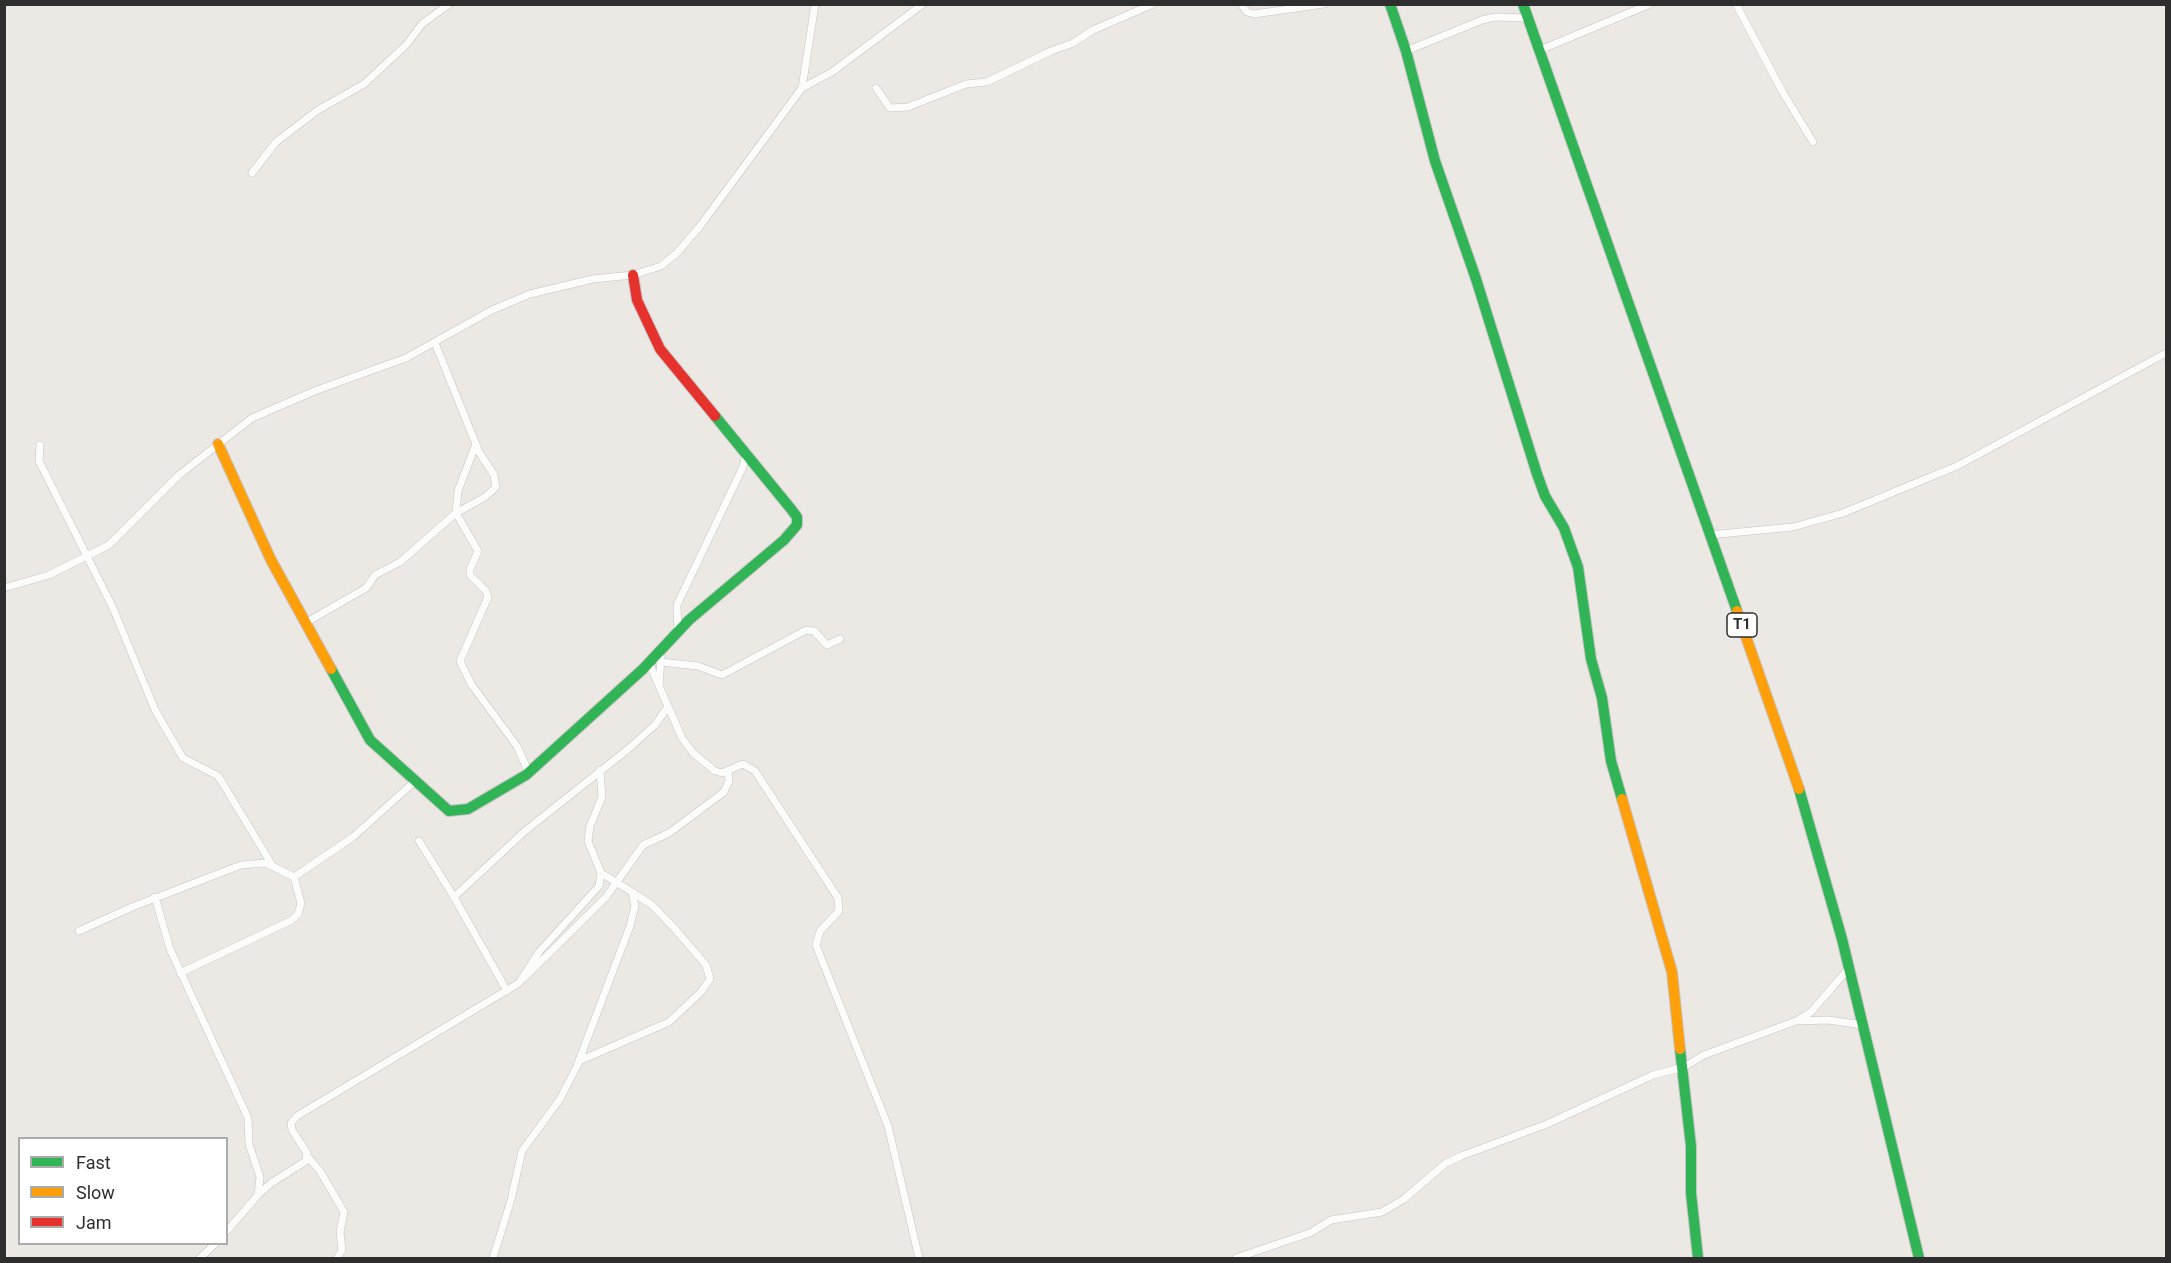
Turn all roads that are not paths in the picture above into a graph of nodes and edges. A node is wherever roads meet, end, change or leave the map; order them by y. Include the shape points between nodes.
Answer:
1 (448, 4) edge
2 (815, 4) edge
3 (923, 4) edge
4 (1153, 4) edge
5 (1241, 4) edge
6 (1324, 4) edge
7 (1390, 4) edge
8 (1523, 4) edge
9 (1650, 4) edge
10 (1736, 4) edge
11 (1527, 18) junction
12 (1540, 50) junction
13 (1406, 51) junction
14 (802, 88) junction
15 (876, 88) dead end
16 (1813, 142) dead end
17 (252, 173) dead end
18 (633, 275) junction
19 (435, 343) junction
20 (2166, 353) edge
21 (218, 444) junction
22 (476, 444) junction
23 (40, 445) dead end
24 (746, 456) junction
25 (456, 513) junction
26 (1710, 535) junction
27 (88, 558) junction
28 (4, 588) edge
29 (307, 622) junction
30 (678, 632) junction
31 (840, 639) dead end
32 (661, 650) junction
33 (660, 662) junction
34 (649, 663) junction
35 (658, 688) junction
36 (667, 708) junction
37 (600, 770) junction
38 (728, 770) junction
39 (529, 773) junction
40 (414, 782) junction
41 (419, 841) dead end
42 (272, 865) junction
43 (602, 873) junction
44 (294, 876) junction
45 (617, 882) junction
46 (632, 891) junction
47 (155, 897) junction
48 (454, 897) junction
49 (79, 931) dead end
50 (1849, 968) junction
51 (180, 973) junction
52 (522, 979) junction
53 (507, 991) junction
54 (1796, 1021) junction
55 (1863, 1025) junction
56 (579, 1061) junction
57 (1684, 1067) junction
58 (308, 1157) junction
59 (258, 1195) junction
60 (228, 1230) edge
61 (214, 1245) edge
62 (200, 1258) edge
63 (337, 1258) edge
64 (493, 1258) edge
65 (919, 1258) edge
66 (1236, 1258) edge
67 (1698, 1258) edge
68 (1919, 1258) edge

1 - 17 street via 422,24 406,45 364,84 318,110 276,142
2 - 14 street
3 - 14 street via 841,66
4 - 15 street via 987,82 966,84 908,107 890,108
5 - 6 street via 1254,14
7 - 13 main road
8 - 11 main road, T1
9 - 12 street
10 - 16 street
11 - 12 main road, T1
11 - 13 street via 1482,20
12 - 26 main road, T1
13 - 57 main road via 1435,162 1537,474 1578,567 1611,761 1672,972
14 - 18 street via 677,253 661,266
18 - 19 street via 593,279 530,294 492,309
18 - 24 main road via 637,300 660,350
19 - 21 street via 252,418
19 - 22 street
20 - 26 street via 1957,466 1843,513 1793,527
21 - 27 street via 179,475 122,534
21 - 29 main road via 271,560
22 - 25 street via 458,491
22 - 25 street via 494,475 496,487
23 - 27 street via 39,461
24 - 30 street via 677,606
24 - 30 main road via 797,517 797,525
25 - 29 street via 400,562 375,575 366,588
25 - 39 street via 478,551 471,575 488,597 460,662 471,684 517,746
26 - 50 main road, T1 via 1788,754
27 - 28 street
27 - 42 street via 132,649 154,710 183,758 218,776
29 - 40 main road via 370,740
30 - 32 main road
31 - 33 street via 827,645 814,631 806,630 722,675 698,666
32 - 33 street
32 - 34 main road
33 - 35 street
34 - 35 street
34 - 39 main road
35 - 36 street
36 - 37 street via 655,725
36 - 38 street via 693,753 715,771
37 - 43 street via 602,797 588,841
37 - 48 street via 525,831
38 - 45 street via 724,792 669,833 644,845
38 - 65 street via 743,764 755,771 838,898 839,911 820,931 816,945 888,1126
39 - 40 main road via 468,809 455,812
40 - 44 street via 353,837
41 - 48 street
42 - 44 street
42 - 47 street via 241,865
43 - 45 street
43 - 52 street via 600,886 539,952
44 - 51 street via 301,903 292,920
45 - 46 street
45 - 52 street via 591,914
46 - 56 street via 635,906 630,926
46 - 56 street via 675,929 706,965 710,979 669,1022
47 - 49 street
47 - 51 street
48 - 53 street
50 - 54 street via 1811,1012
50 - 55 main road, T1
51 - 59 street via 249,1118 249,1144 260,1177
52 - 53 street
53 - 58 street via 297,1116 291,1123 292,1130
54 - 55 street
54 - 57 street via 1704,1055
55 - 68 main road, T1
56 - 64 street via 560,1099 522,1151
57 - 66 street via 1653,1075 1547,1124 1461,1156 1430,1175 1394,1207 1367,1216 1331,1220 1310,1233
57 - 67 main road
58 - 59 street via 304,1164
58 - 63 street via 344,1212 342,1250
59 - 60 street
61 - 62 street

